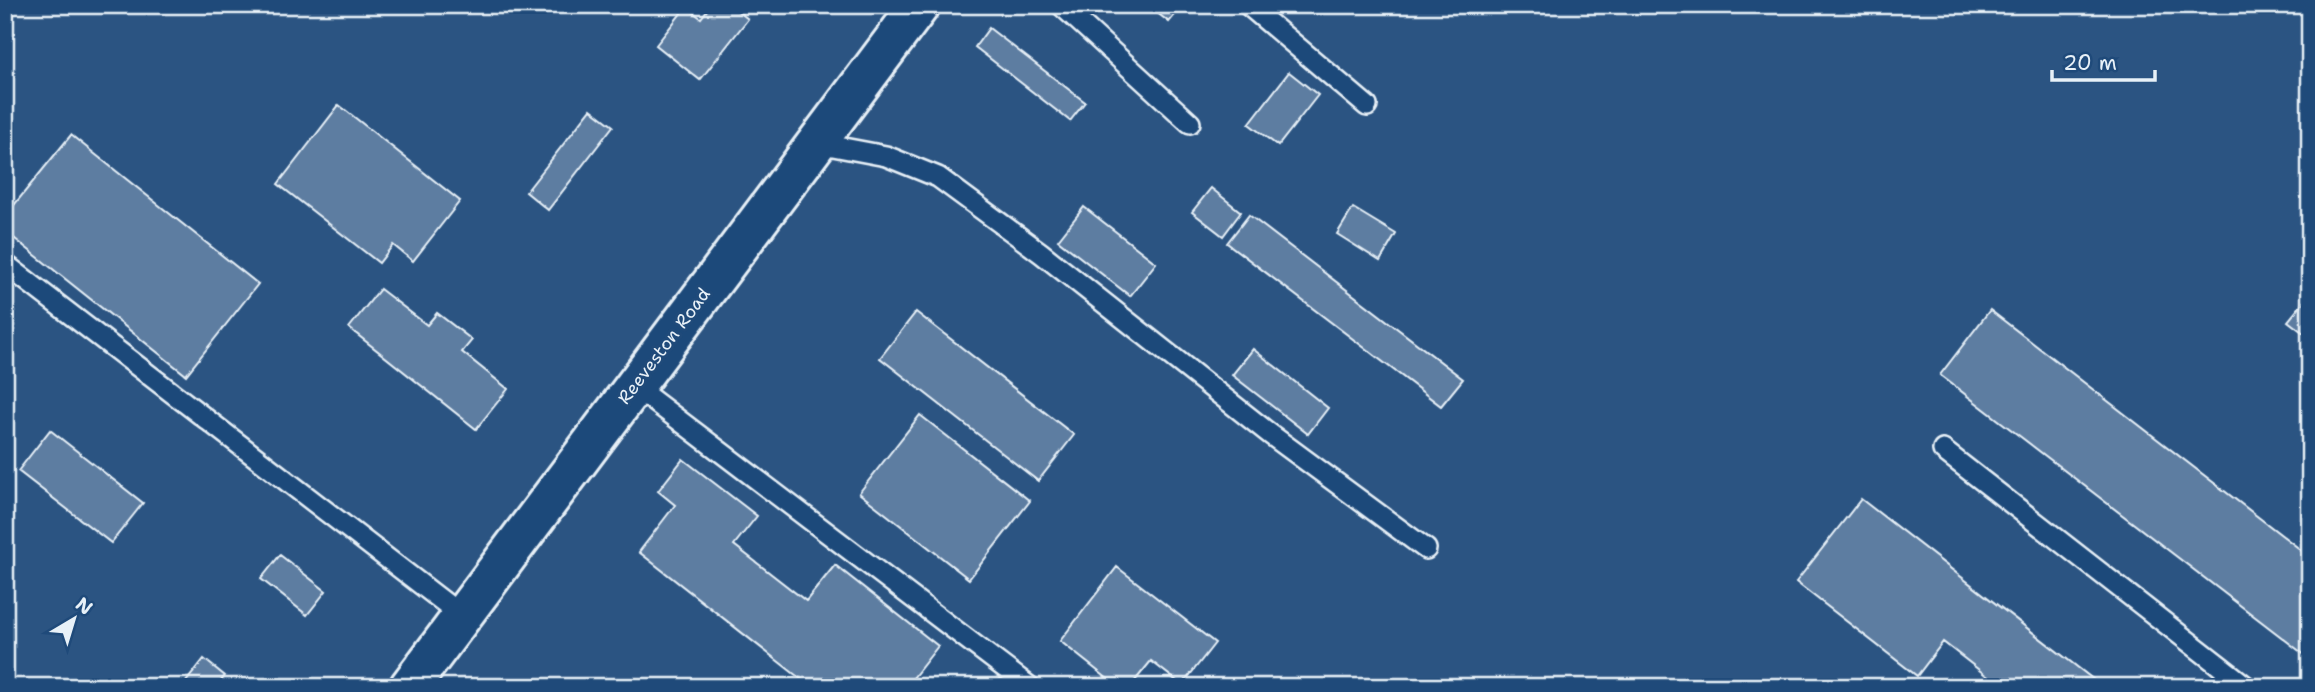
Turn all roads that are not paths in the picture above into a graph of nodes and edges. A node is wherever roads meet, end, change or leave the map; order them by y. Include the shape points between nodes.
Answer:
1 (920, 5) edge
2 (1060, 5) edge
3 (1248, 5) edge
4 (1367, 106) dead end
5 (1190, 123) dead end
6 (817, 143) junction
7 (5, 264) edge
8 (634, 386) junction
9 (1942, 450) dead end
10 (1426, 549) dead end
11 (462, 616) junction
12 (408, 687) edge
13 (1030, 687) edge
14 (2247, 687) edge

1 - 6 street, Reeveston Road
2 - 5 lane
3 - 4 lane
6 - 8 street, Reeveston Road
6 - 10 lane via 886,156 938,177
7 - 11 lane
8 - 11 street, Reeveston Road
8 - 13 lane
9 - 14 lane
11 - 12 street, Reeveston Road

